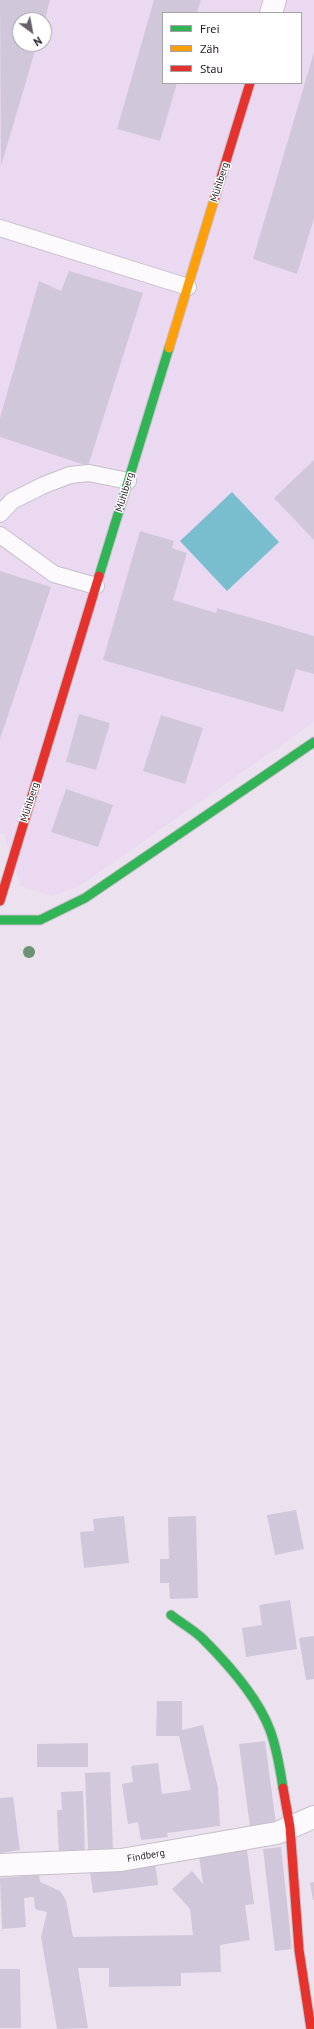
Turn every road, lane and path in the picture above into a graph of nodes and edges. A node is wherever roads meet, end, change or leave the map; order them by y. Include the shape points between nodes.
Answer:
1 (275, 0) edge
2 (271, 12) edge
3 (250, 84) edge
4 (0, 228) edge
5 (188, 287) junction
6 (128, 481) junction
7 (0, 514) edge
8 (0, 535) edge
9 (96, 586) junction
10 (314, 742) edge
11 (0, 901) edge
12 (0, 920) edge
13 (171, 1615) dead end
14 (314, 1817) edge
15 (290, 1827) junction
16 (0, 1865) edge
17 (311, 2029) edge

1 - 2 street
3 - 5 street, Mühlberg
4 - 5 lane
5 - 6 street, Mühlberg
6 - 7 lane via 90,473 70,475 12,501
6 - 9 street, Mühlberg
8 - 9 lane via 54,574
9 - 11 street, Mühlberg
10 - 12 street via 85,898 40,920
13 - 15 street via 202,1638 228,1666 266,1719 277,1752
14 - 15 street, Findberg
15 - 16 street, Findberg via 277,1833 121,1860
15 - 17 street via 299,1950

